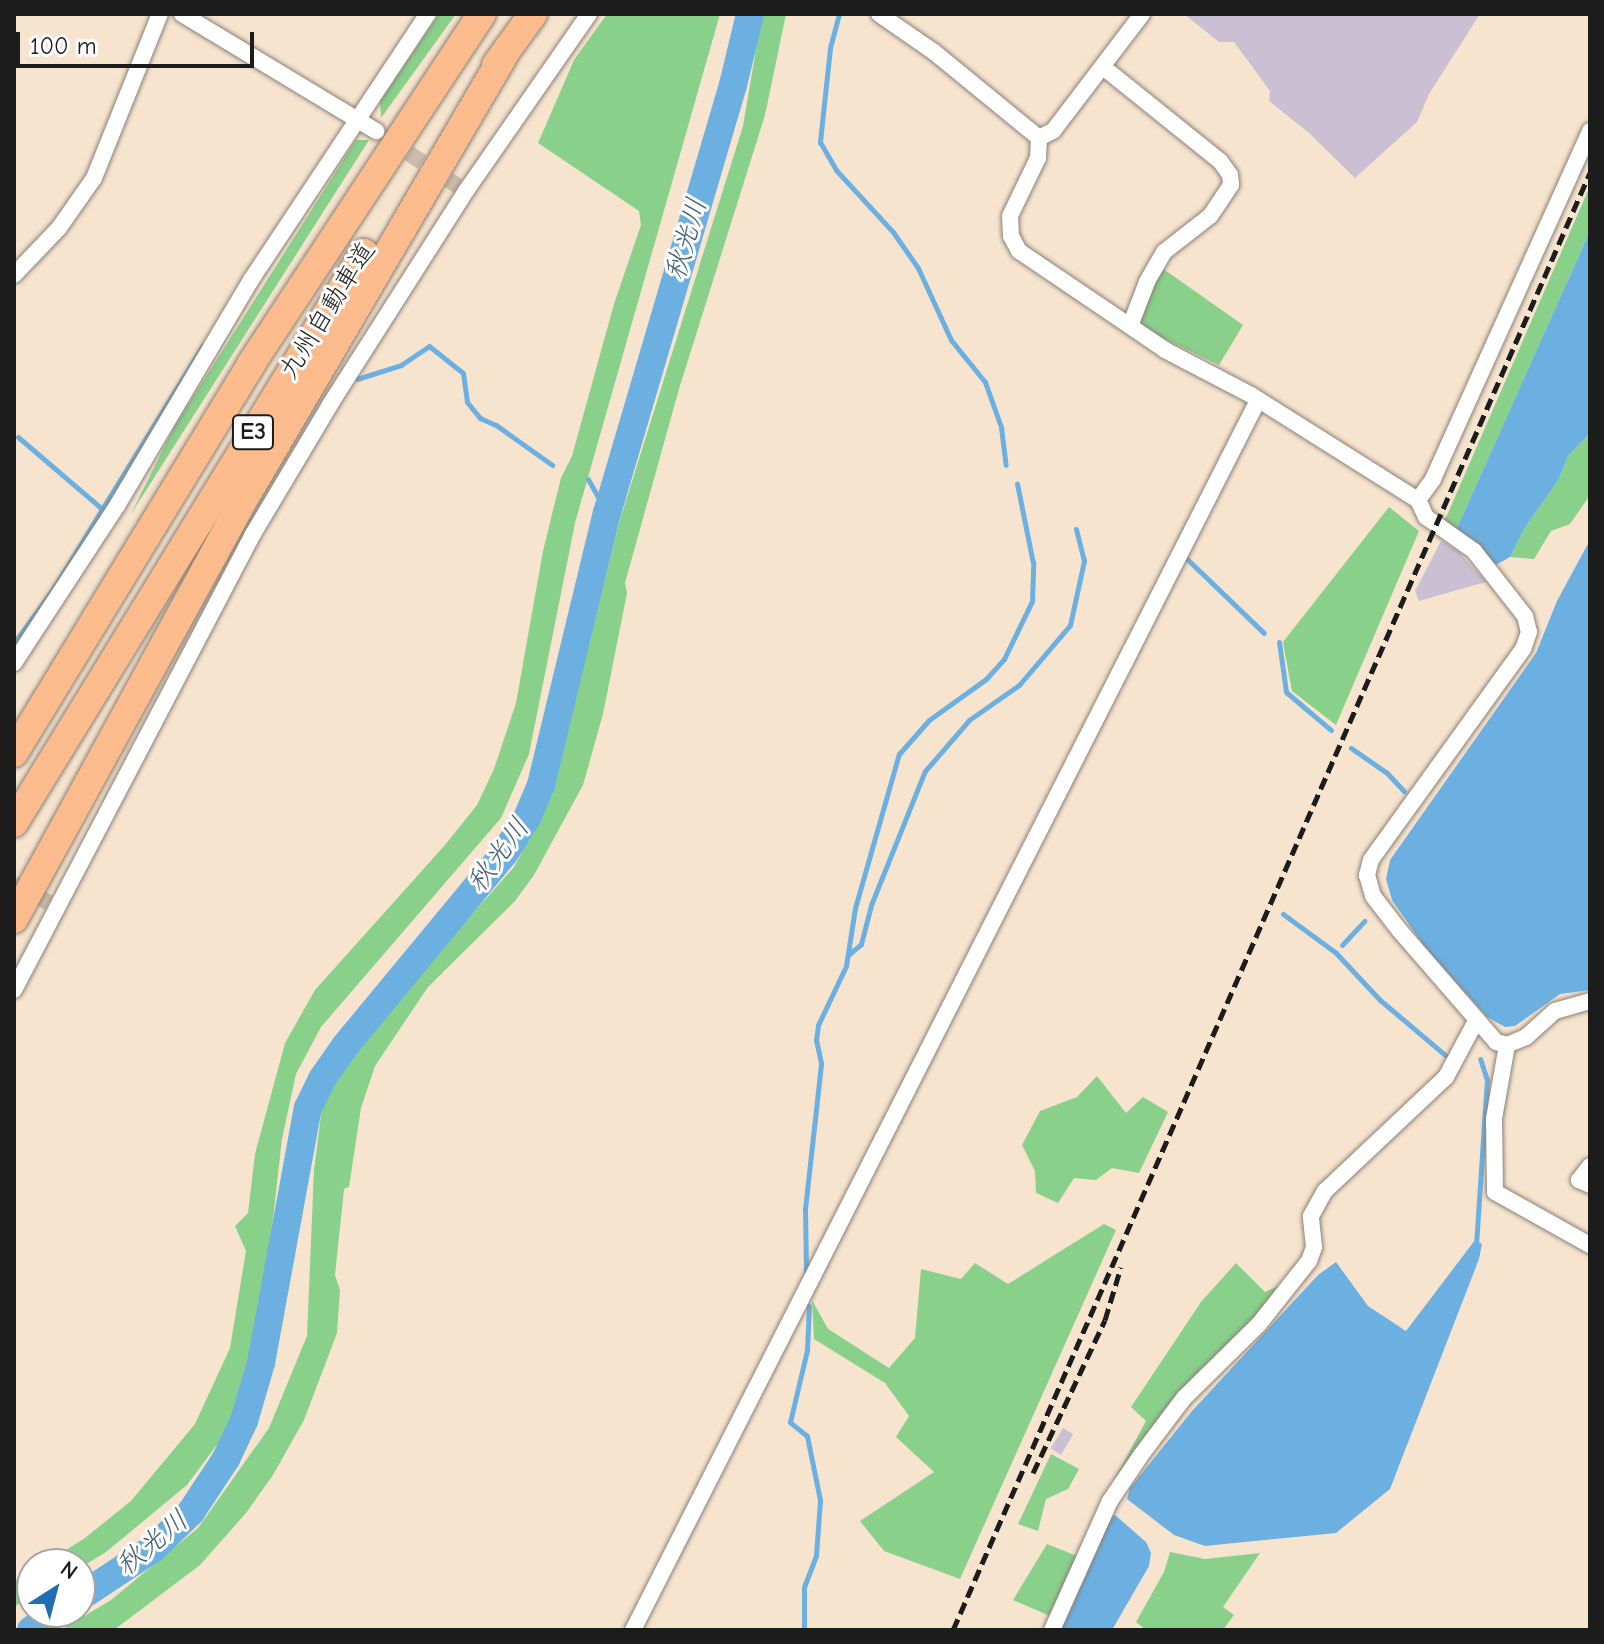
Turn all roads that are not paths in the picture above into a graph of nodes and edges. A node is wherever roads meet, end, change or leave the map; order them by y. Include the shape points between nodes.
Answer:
1 (160, 14) edge
2 (182, 14) edge
3 (428, 14) edge
4 (482, 14) edge
5 (533, 14) edge
6 (589, 14) edge
7 (879, 14) edge
8 (1142, 14) edge
9 (507, 50) junction
10 (1103, 67) junction
11 (357, 118) junction
12 (376, 131) tunnel mouth
13 (1590, 131) edge
14 (1039, 138) junction
15 (14, 275) edge
16 (1130, 326) junction
17 (1258, 400) junction
18 (1418, 500) junction
19 (14, 663) edge
20 (14, 751) edge
21 (99, 765) junction
22 (14, 823) edge
23 (14, 919) edge
24 (14, 937) edge
25 (14, 990) edge
26 (1590, 1001) edge
27 (1476, 1021) junction
28 (1507, 1045) junction
29 (1590, 1166) edge
30 (1590, 1185) edge
31 (1590, 1245) edge
32 (633, 1630) edge
33 (1052, 1630) edge

1 - 15 street via 94,178 59,228
2 - 11 street
3 - 11 street
4 - 20 highway, 九州自動車道 / E3 via 251,364
5 - 9 highway, 九州自動車道 / E3
6 - 25 street via 462,188 253,534 53,905
7 - 14 street
8 - 10 street
9 - 21 highway via 342,326
9 - 22 highway, 九州自動車道 / E3 via 340,290
10 - 14 street via 1053,131
10 - 16 street via 1220,161 1230,175 1231,185 1210,216 1164,252
11 - 12 street
11 - 19 street
13 - 18 street via 1433,479
14 - 16 street via 1038,158 1010,216 1011,236 1019,251
16 - 17 street
17 - 18 street
17 - 32 street
18 - 27 street via 1426,517 1474,551 1515,601 1529,632 1523,649 1371,860 1367,875 1373,896
21 - 23 highway
21 - 24 highway
26 - 28 street via 1555,1011 1526,1037
27 - 28 street via 1496,1042
27 - 33 street via 1446,1077 1325,1191 1311,1216 1314,1247 1309,1261 1259,1324 1184,1398 1141,1455 1110,1501
28 - 31 street via 1494,1119 1495,1192
29 - 30 street via 1579,1180

